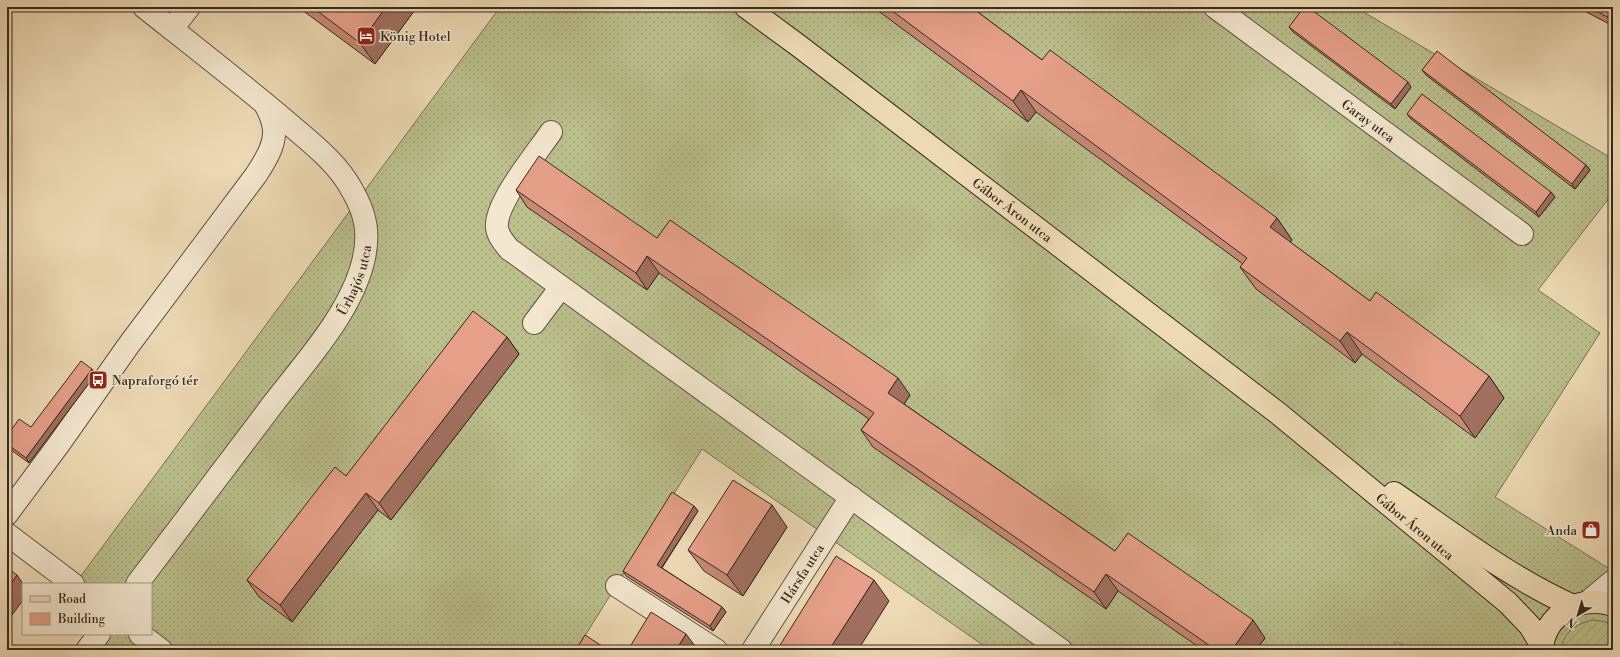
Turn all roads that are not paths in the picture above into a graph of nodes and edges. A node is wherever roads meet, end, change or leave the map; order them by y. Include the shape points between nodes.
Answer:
1 (144, 7) edge
2 (189, 7) edge
3 (746, 7) edge
4 (1224, 10) edge
5 (172, 29) junction
6 (264, 103) junction
7 (551, 132) dead end
8 (1522, 234) dead end
9 (561, 287) junction
10 (534, 324) dead end
11 (1279, 414) junction
12 (850, 497) junction
13 (7, 514) edge
14 (7, 534) edge
15 (1613, 581) edge
16 (72, 583) edge
17 (138, 583) edge
18 (617, 586) dead end
19 (1580, 604) junction
20 (1613, 606) edge
21 (667, 618) junction
22 (98, 635) edge
23 (141, 635) edge
24 (655, 637) edge
25 (1542, 648) edge
26 (87, 650) edge
27 (161, 650) edge
28 (716, 650) edge
29 (753, 650) edge
30 (1061, 650) edge

1 - 5 street, Űrhajós utca
2 - 5 street
3 - 11 main road, Gábor Áron utca
4 - 8 street, Garay utca
5 - 6 street, Űrhajós utca
6 - 13 street via 274,125 268,155
6 - 17 street, Űrhajós utca via 321,151 352,188 366,224 367,245 363,263 355,286 328,333
7 - 9 street via 506,197 497,229 509,249
9 - 10 street
9 - 12 street
11 - 19 main road, Gábor Áron utca via 1524,582 1548,595
11 - 25 main road, Gábor Áron utca via 1508,603 1530,626
12 - 29 street, Hársfa utca
12 - 30 street
14 - 16 street
15 - 19 street
18 - 21 street
19 - 20 main road, Gábor Áron utca via 1603,602
19 - 25 main road via 1562,613 1553,622 1546,633
21 - 24 street
21 - 28 street
22 - 26 street
23 - 27 street

